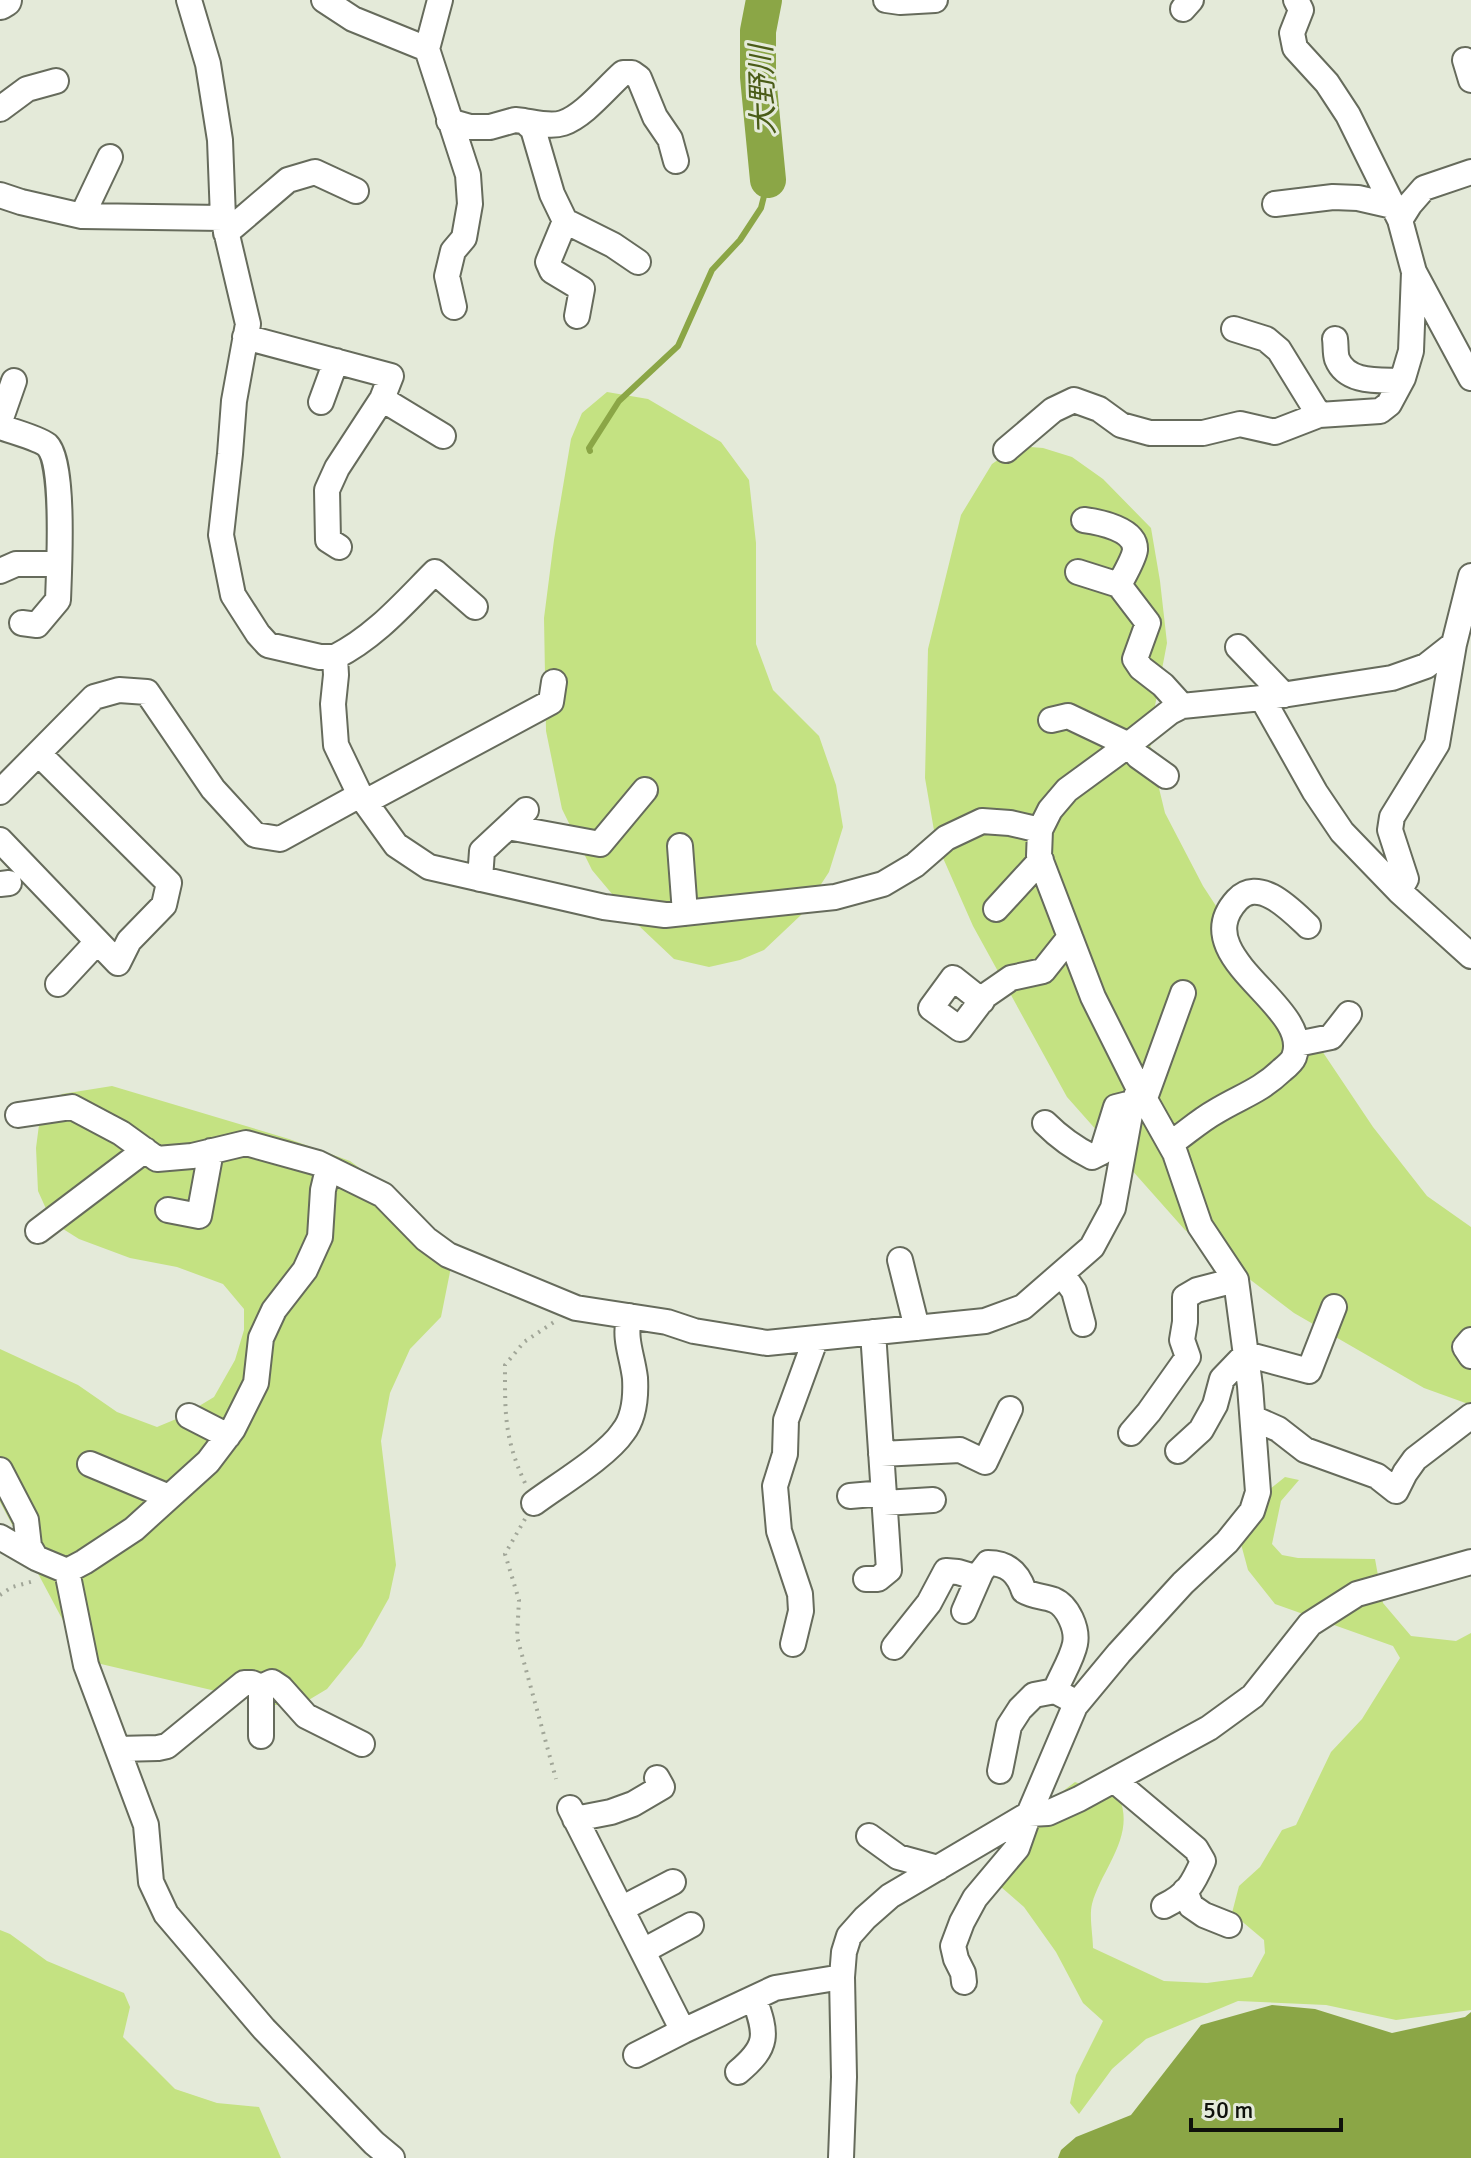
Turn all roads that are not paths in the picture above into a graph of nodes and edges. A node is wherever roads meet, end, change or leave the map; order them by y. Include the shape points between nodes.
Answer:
1 (189, 0) edge
2 (324, 0) edge
3 (440, 0) edge
4 (886, 0) edge
5 (935, 0) edge
6 (1302, 3) edge
7 (427, 49) junction
8 (56, 81) dead end
9 (0, 109) edge
10 (449, 121) junction
11 (524, 121) junction
12 (110, 157) dead end
13 (676, 161) dead end
14 (1471, 172) edge
15 (356, 191) dead end
16 (0, 195) edge
17 (1275, 204) dead end
18 (82, 216) junction
19 (1394, 218) junction
20 (565, 221) junction
21 (224, 226) junction
22 (638, 262) dead end
23 (1414, 272) junction
24 (454, 307) dead end
25 (577, 316) dead end
26 (1234, 329) dead end
27 (245, 337) junction
28 (1335, 339) dead end
29 (336, 361) junction
30 (1468, 363) edge
31 (14, 381) dead end
32 (1401, 381) junction
33 (382, 399) junction
34 (321, 402) dead end
35 (1319, 415) junction
36 (0, 421) edge
37 (0, 427) edge
38 (443, 436) dead end
39 (1006, 450) dead end
40 (1084, 520) dead end
41 (339, 547) dead end
42 (59, 564) junction
43 (0, 571) edge
44 (1078, 572) dead end
45 (1471, 577) edge
46 (1119, 585) junction
47 (475, 607) dead end
48 (22, 623) dead end
49 (1454, 644) junction
50 (1238, 647) dead end
51 (335, 657) junction
52 (554, 682) dead end
53 (1273, 696) junction
54 (1182, 706) junction
55 (1051, 720) dead end
56 (1129, 745) junction
57 (39, 754) junction
58 (1166, 776) dead end
59 (645, 790) dead end
60 (0, 792) edge
61 (363, 798) junction
62 (1040, 830) junction
63 (0, 840) edge
64 (680, 846) dead end
65 (1041, 860) junction
66 (480, 879) junction
67 (1399, 891) junction
68 (996, 909) dead end
69 (685, 913) junction
70 (1308, 926) dead end
71 (1070, 937) junction
72 (97, 942) junction
73 (1471, 956) edge
74 (58, 984) dead end
75 (1183, 993) dead end
76 (982, 1001) dead end
77 (1349, 1014) dead end
78 (1297, 1044) junction
79 (1139, 1097) junction
80 (18, 1115) dead end
81 (1045, 1123) dead end
82 (1170, 1144) junction
83 (145, 1150) junction
84 (211, 1151) junction
85 (328, 1169) junction
86 (168, 1210) dead end
87 (38, 1231) dead end
88 (900, 1260) dead end
89 (1062, 1274) junction
90 (1236, 1280) junction
91 (1334, 1307) dead end
92 (629, 1316) junction
93 (1083, 1324) dead end
94 (917, 1328) junction
95 (873, 1332) junction
96 (816, 1338) junction
97 (1471, 1340) edge
98 (1246, 1354) junction
99 (1471, 1356) edge
100 (1010, 1409) dead end
101 (189, 1416) dead end
102 (1471, 1416) edge
103 (1253, 1418) junction
104 (1131, 1433) dead end
105 (228, 1436) junction
106 (1178, 1451) dead end
107 (881, 1454) junction
108 (90, 1464) dead end
109 (0, 1470) edge
110 (850, 1496) dead end
111 (169, 1497) junction
112 (884, 1498) junction
113 (933, 1500) dead end
114 (534, 1503) road end
115 (0, 1537) edge
116 (36, 1558) junction
117 (1471, 1562) edge
118 (67, 1571) junction
119 (978, 1578) junction
120 (866, 1579) dead end
121 (964, 1611) dead end
122 (793, 1644) dead end
123 (894, 1647) dead end
124 (261, 1687) junction
125 (1055, 1691) junction
126 (1077, 1703) junction
127 (261, 1736) dead end
128 (362, 1744) dead end
129 (118, 1749) junction
130 (1000, 1771) dead end
131 (657, 1778) dead end
132 (1114, 1780) junction
133 (1029, 1814) junction
134 (869, 1836) dead end
135 (938, 1868) junction
136 (673, 1882) dead end
137 (1185, 1891) junction
138 (1164, 1906) dead end
139 (621, 1909) junction
140 (691, 1925) dead end
141 (1229, 1925) dead end
142 (643, 1951) junction
143 (842, 1977) junction
144 (964, 1982) dead end
145 (754, 1998) junction
146 (683, 2031) junction
147 (636, 2055) dead end
148 (738, 2072) dead end
149 (392, 2158) edge
150 (841, 2158) edge

1 - 21 street via 208,64 220,140
2 - 7 street via 353,19
3 - 7 street
4 - 5 street
6 - 19 street via 1292,33 1295,48 1348,115
7 - 10 street
8 - 9 street via 27,89
10 - 11 street via 470,127
10 - 24 street via 468,175 470,204 464,238 453,251 447,276
11 - 13 street via 562,124 623,73 632,73 670,139
11 - 20 street via 533,129
12 - 18 street
14 - 19 street via 1424,188
15 - 21 street via 315,172 288,180
16 - 18 street
17 - 19 street via 1358,198
18 - 21 street
19 - 23 street
20 - 22 street
20 - 25 street via 548,262 552,271 582,289
21 - 27 street via 248,324
23 - 30 street
23 - 32 street via 1411,351
26 - 35 street via 1266,339 1279,350
27 - 29 street
27 - 51 street via 221,535 233,595 268,645
28 - 32 street via 1345,371 1357,378
29 - 33 street via 391,376
29 - 34 street
31 - 36 street
32 - 35 street via 1380,411
33 - 38 street
33 - 41 street via 327,490 328,540
35 - 39 street via 1275,432 1240,424 1203,433 1150,433 1121,425 1074,400 1053,410
37 - 42 street via 46,444 54,457
40 - 46 street via 1102,522 1132,539 1135,551
42 - 43 street via 16,564
42 - 48 street via 58,600 37,625
44 - 46 street
45 - 49 street
46 - 54 street via 1148,623 1135,659
47 - 51 street via 435,572 380,628
49 - 53 street via 1426,666 1392,678
49 - 67 street via 1437,744 1392,817 1390,830 1406,879
50 - 53 street
51 - 61 street via 336,745
52 - 61 street via 551,702
53 - 54 street
53 - 67 street via 1315,792 1342,832
54 - 56 street
55 - 56 street via 1068,716
56 - 58 street
56 - 62 street via 1067,790
57 - 60 street
57 - 61 street via 94,697 119,690 147,692 213,789 255,835 280,839
57 - 72 street via 169,883 164,905 129,941 118,963
59 - 66 street via 600,844 517,819 482,851
61 - 66 street via 396,845 429,867
62 - 65 street
62 - 69 street via 982,821 946,838 883,884 835,897
63 - 72 street
64 - 69 street
65 - 68 street
65 - 71 street
66 - 69 street via 604,907
67 - 73 street
70 - 78 street via 1260,891 1243,893 1224,928 1226,944 1291,1025
71 - 76 street via 1043,971 1011,978
71 - 79 street
72 - 74 street
75 - 79 street
77 - 78 street via 1331,1037
78 - 82 street via 1294,1059 1259,1090 1214,1112
79 - 81 street via 1116,1107 1102,1152 1092,1157
79 - 82 street
79 - 89 street via 1113,1208 1092,1247
80 - 83 street via 72,1107
82 - 90 street via 1200,1226
83 - 84 street via 157,1159
83 - 87 street
84 - 85 street via 246,1143
84 - 86 street via 199,1216
85 - 92 street via 383,1195 448,1255 576,1308
85 - 105 street via 320,1237 261,1338 256,1383
88 - 94 street
89 - 93 street via 1074,1291
89 - 94 street via 1023,1307 985,1321
90 - 98 street
90 - 104 street via 1185,1297 1182,1340 1188,1357
91 - 98 street via 1309,1371
92 - 96 street via 767,1343
92 - 114 street via 626,1332 635,1379 633,1411 623,1432
94 - 95 street
95 - 96 street
95 - 107 street
96 - 122 street via 786,1420 785,1454 775,1486 779,1531 800,1594
97 - 99 street via 1465,1347
98 - 103 street
98 - 106 street via 1222,1379 1201,1430
100 - 107 street via 985,1462 960,1450
101 - 105 street
102 - 103 street via 1415,1459 1396,1491 1377,1476 1305,1450
103 - 126 street via 1258,1492 1252,1511 1227,1542 1183,1568
105 - 111 street
107 - 112 street
108 - 111 street
109 - 116 street via 26,1520
110 - 112 street
111 - 118 street via 134,1529
112 - 113 street
112 - 120 street via 889,1570 878,1579
115 - 116 street
116 - 118 street
117 - 132 street via 1357,1594 1310,1624 1253,1696 1209,1728
118 - 129 street via 86,1665
119 - 121 street
119 - 123 street via 946,1571 929,1603
119 - 125 street via 988,1563 999,1563 1020,1578 1024,1591 1056,1601 1067,1612 1075,1643
124 - 127 street
124 - 128 street via 272,1682 306,1716
124 - 129 street via 244,1683 167,1746
125 - 126 street
125 - 130 street via 1034,1695 1020,1709 1009,1726
126 - 133 street
129 - 149 street via 146,1825 151,1882 166,1914 264,2029
131 - 139 street via 662,1787 633,1804 611,1812 572,1814
132 - 133 street via 1048,1813
132 - 137 street via 1196,1849 1203,1861
133 - 135 street
133 - 144 street via 1017,1848 962,1922 953,1946
134 - 135 street via 898,1857
135 - 143 street via 890,1896 849,1936
136 - 139 street
137 - 138 street
137 - 141 street via 1191,1906
139 - 142 street
140 - 142 street
142 - 146 street
143 - 145 street via 775,1988
143 - 150 street
145 - 146 street
145 - 148 street via 763,2041 756,2057
146 - 147 street

